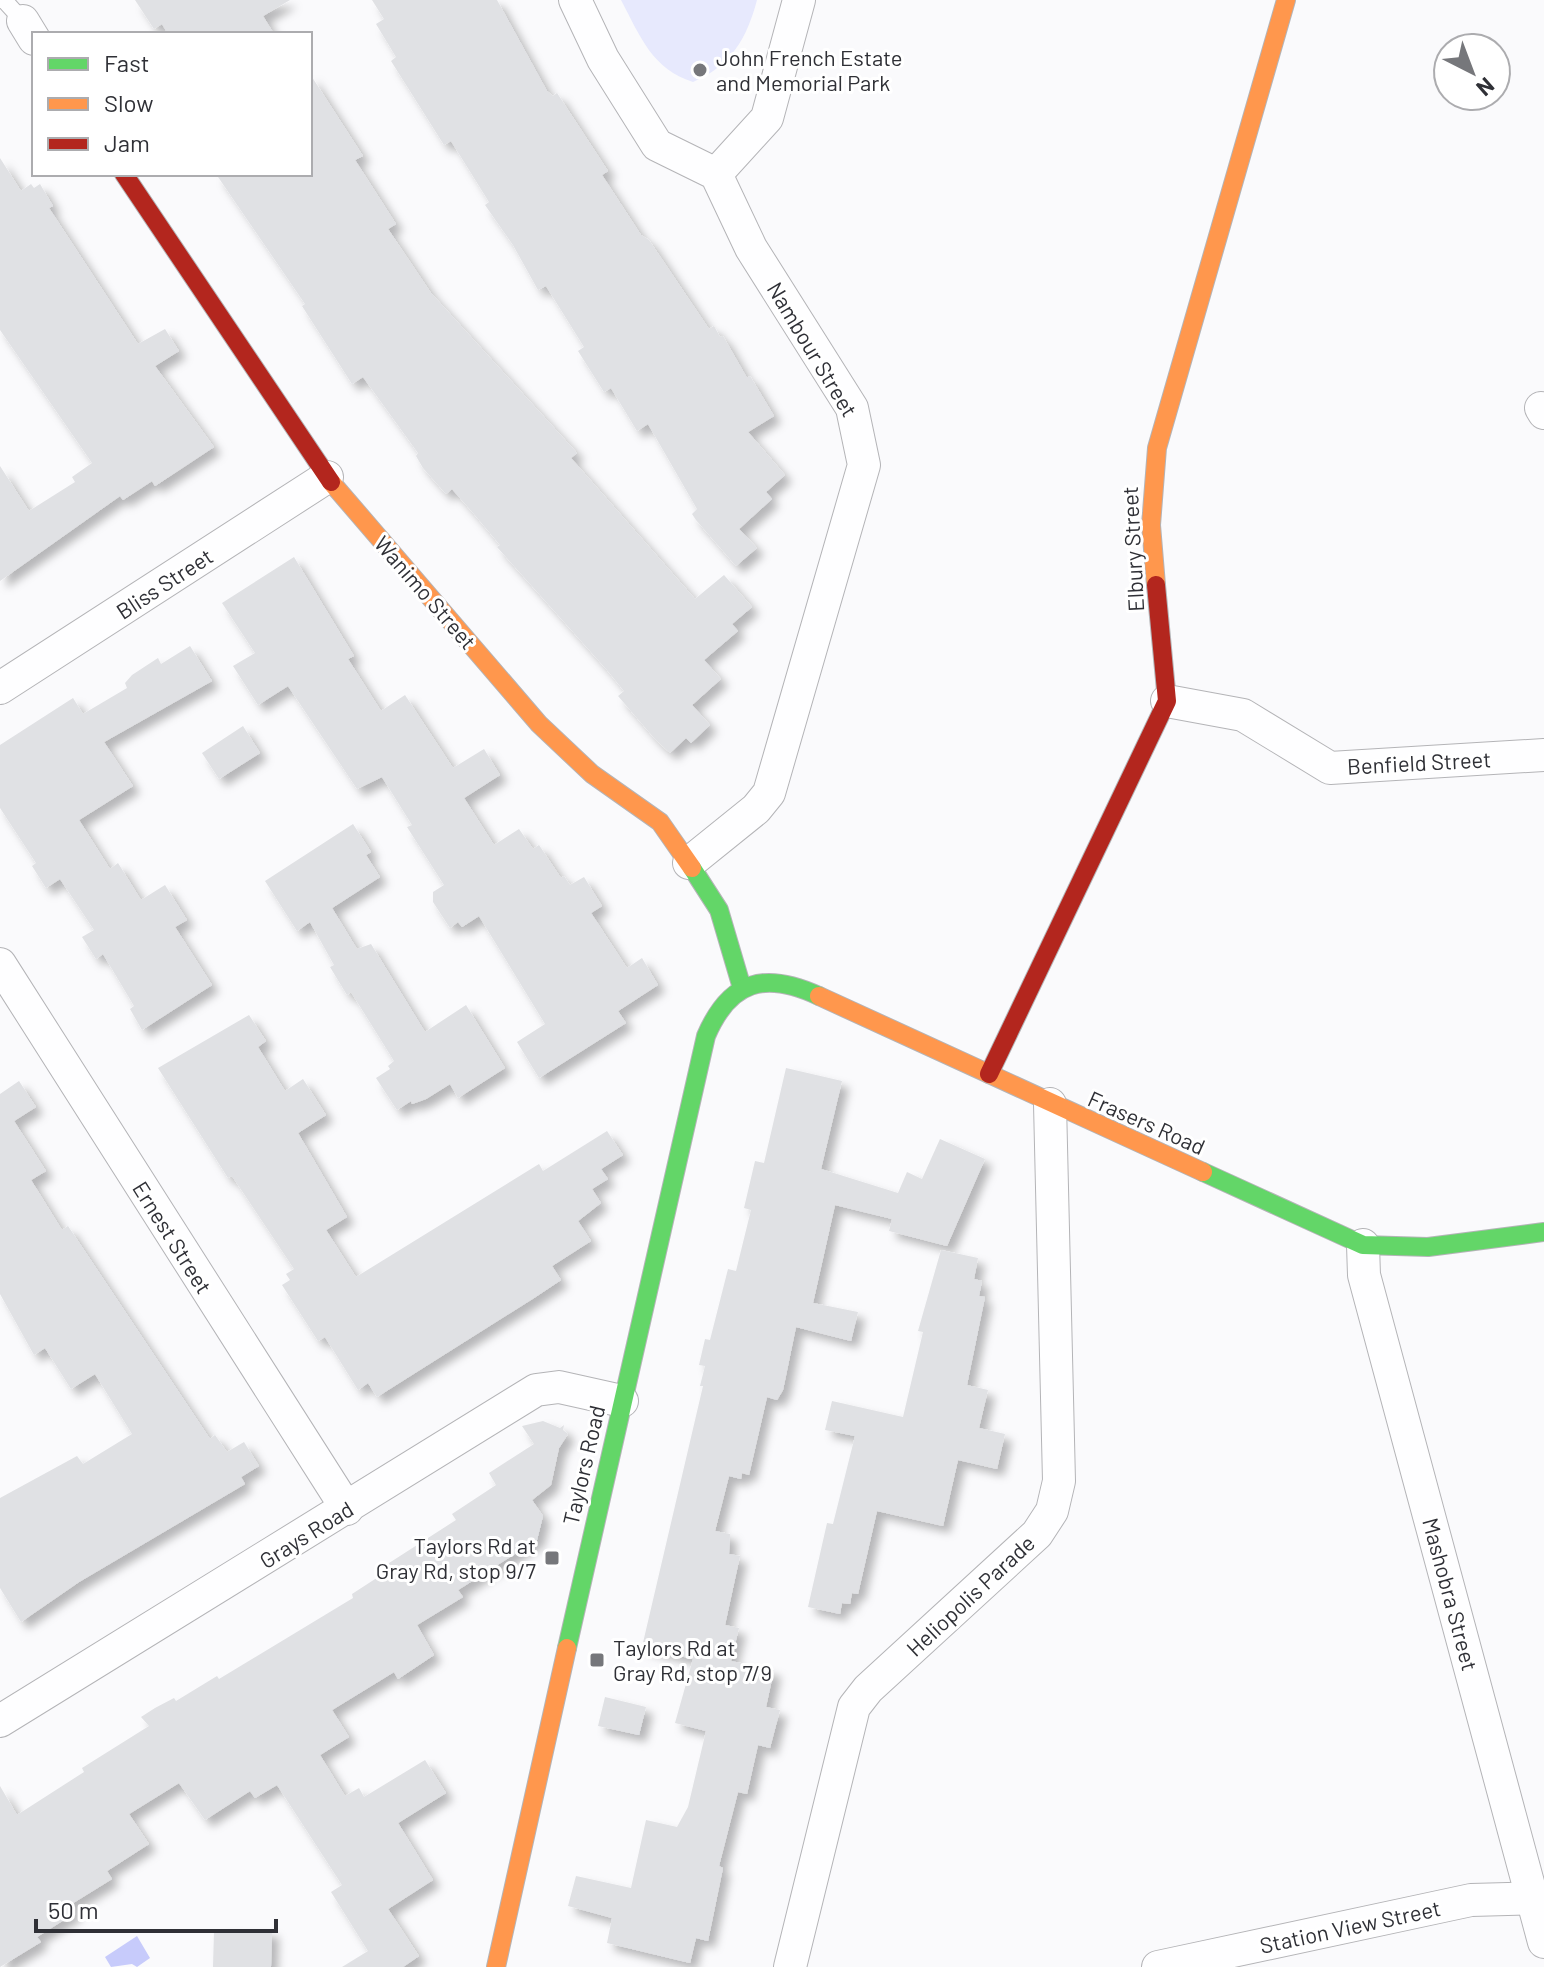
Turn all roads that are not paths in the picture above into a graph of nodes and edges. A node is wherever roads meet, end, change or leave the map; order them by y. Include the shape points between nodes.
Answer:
1 (575, 0) edge
2 (799, 0) edge
3 (1286, 0) edge
4 (716, 174) junction
5 (125, 176) edge
6 (327, 477) junction
7 (0, 688) edge
8 (1167, 701) junction
9 (1544, 755) edge
10 (689, 863) junction
11 (0, 964) edge
12 (742, 988) junction
13 (989, 1074) junction
14 (1050, 1104) junction
15 (1544, 1232) edge
16 (1363, 1245) junction
17 (622, 1401) junction
18 (347, 1509) junction
19 (0, 1721) edge
20 (1539, 1898) edge
21 (1544, 1942) edge
22 (496, 1967) edge
23 (790, 1967) edge
24 (1158, 1967) edge

1 - 4 street via 603,59 657,145
2 - 4 street via 767,118
3 - 8 street, Elbury Street via 1157,448 1151,525
4 - 10 street, Nambour Street via 751,248 852,408 864,465 769,793
5 - 6 street, Wanimo Street
6 - 7 street, Bliss Street
6 - 10 street, Wanimo Street via 539,724 592,774 660,822
8 - 9 street, Benfield Street via 1243,715 1330,768
8 - 13 street
10 - 12 street, Wanimo Street via 719,910
11 - 18 street, Ernest Street
12 - 13 street, Frasers Road via 765,984 807,990
12 - 17 street, Taylors Road via 721,1000 698,1058
13 - 14 street, Frasers Road
14 - 16 street, Frasers Road
14 - 23 street, Heliopolis Parade via 1059,1481 1052,1511 1037,1534 854,1707
15 - 16 street, Frasers Road via 1428,1247
16 - 20 street, Mashobra Street via 1364,1275
17 - 18 street, Grays Road via 559,1387 536,1390
17 - 22 street, Taylors Road
18 - 19 street, Grays Road
20 - 21 street, Mashobra Street
20 - 24 street, Station View Street via 1471,1900

